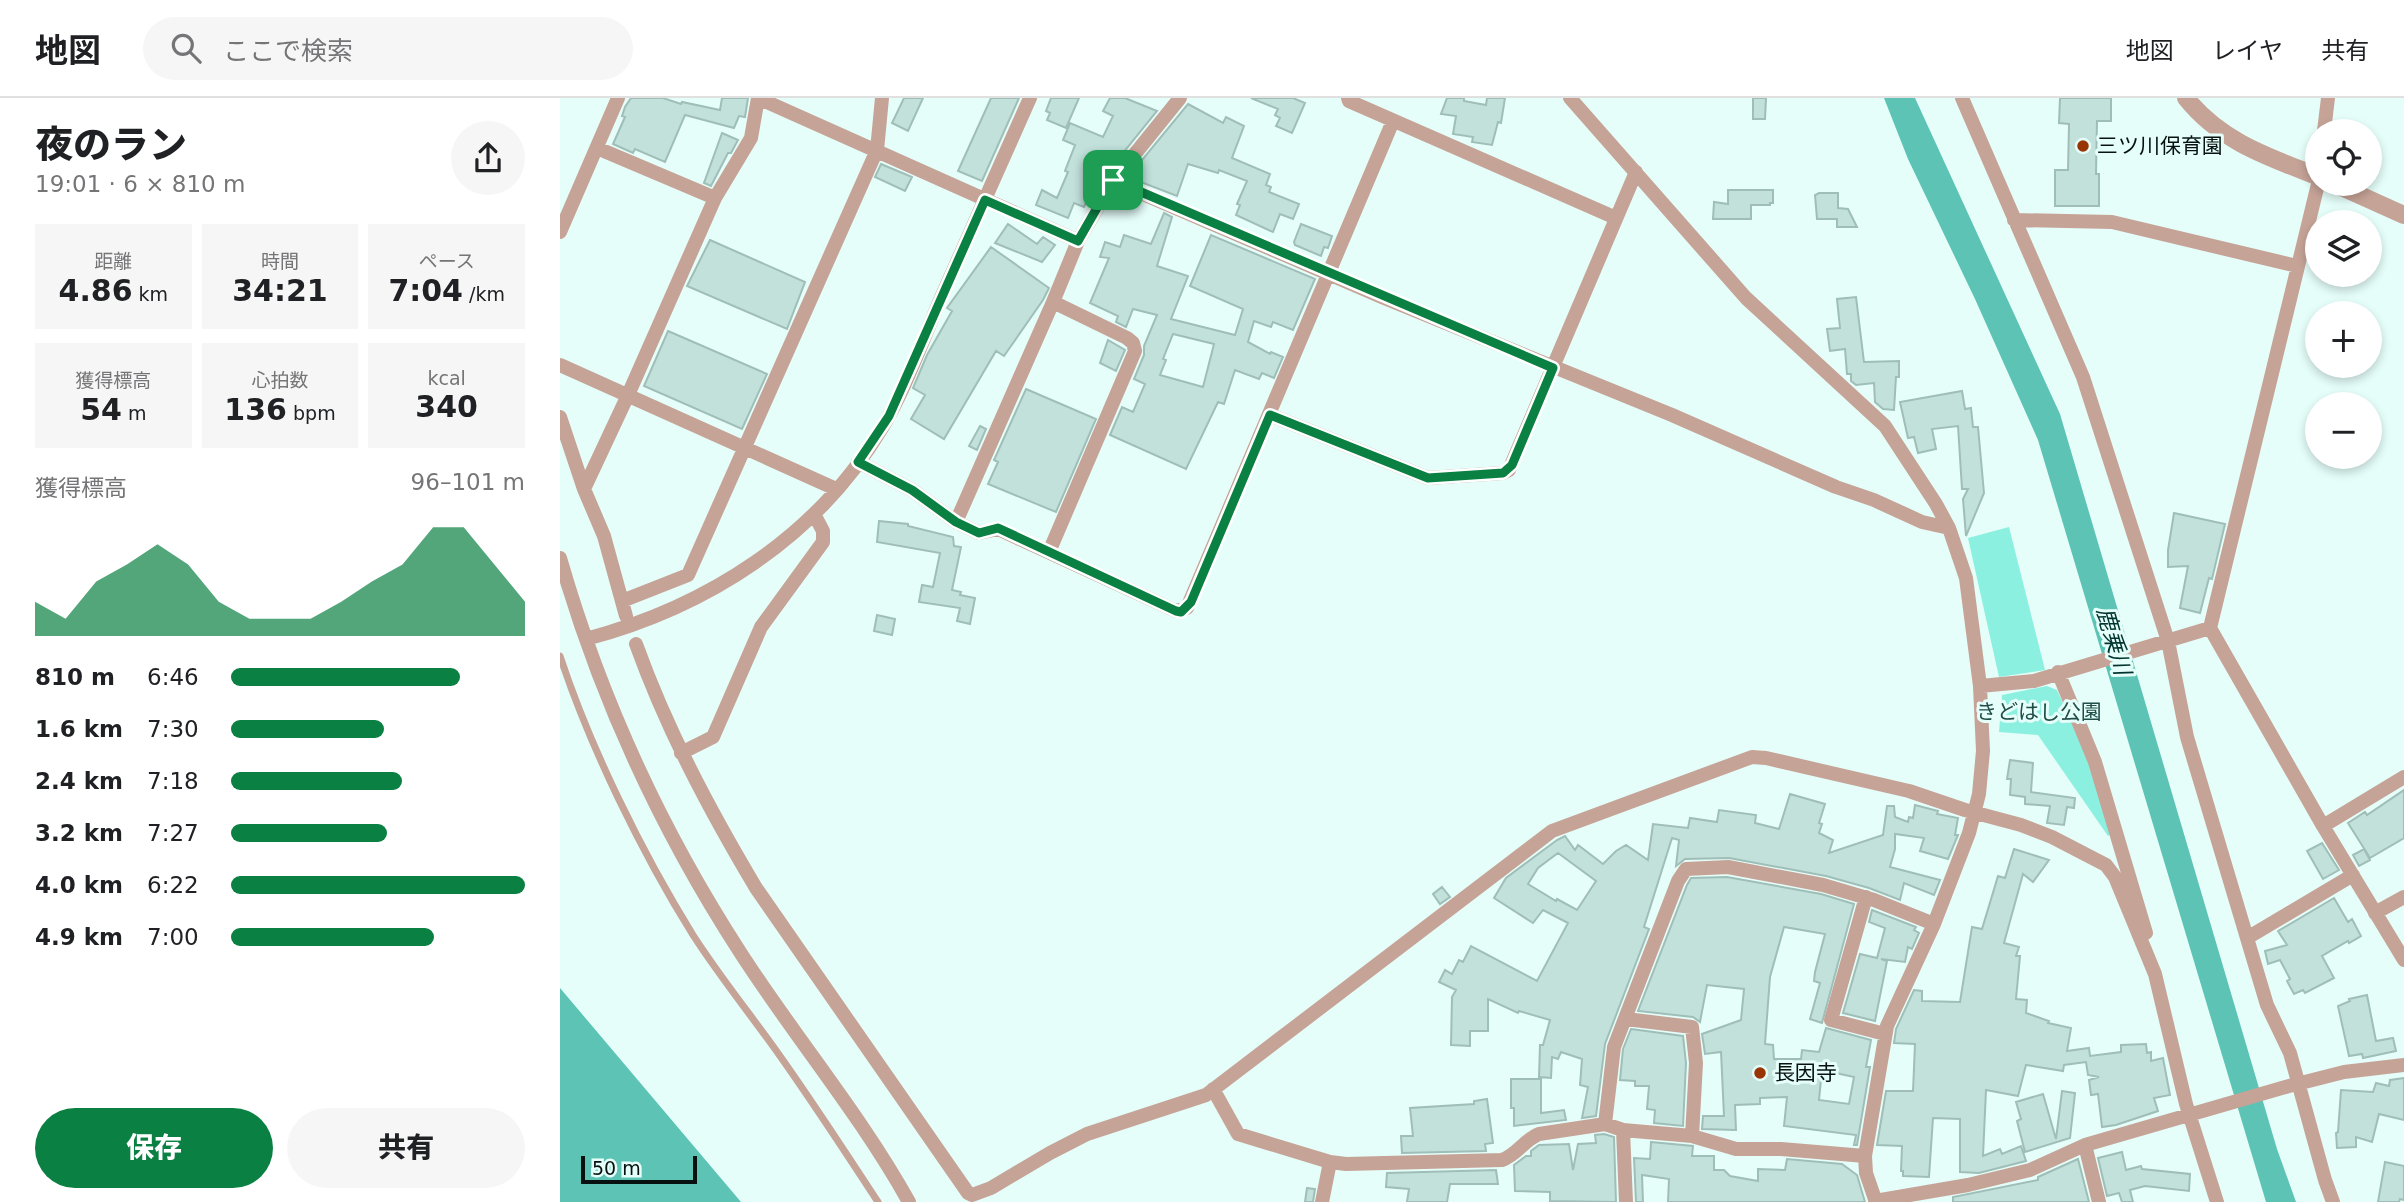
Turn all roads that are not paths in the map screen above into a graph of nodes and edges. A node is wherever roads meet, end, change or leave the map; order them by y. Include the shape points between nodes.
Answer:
1 (618, 98) edge
2 (758, 98) edge
3 (882, 98) edge
4 (1030, 98) edge
5 (1180, 98) edge
6 (1348, 98) edge
7 (1570, 98) edge
8 (1962, 98) edge
9 (2186, 98) edge
10 (2328, 98) edge
11 (2325, 119) edge
12 (1393, 121) junction
13 (597, 148) junction
14 (877, 150) junction
15 (2305, 171) edge
16 (1636, 172) junction
17 (1113, 180) junction
18 (2315, 196) edge
19 (2362, 196) edge
20 (715, 198) junction
21 (985, 200) junction
22 (2404, 215) edge
23 (1616, 218) junction
24 (2014, 220) junction
25 (560, 232) edge
26 (1078, 241) junction
27 (2297, 266) junction
28 (1329, 274) junction
29 (1053, 302) junction
30 (560, 365) edge
31 (1553, 368) junction
32 (628, 395) junction
33 (1270, 415) junction
34 (560, 416) edge
35 (745, 447) junction
36 (858, 462) junction
37 (584, 489) junction
38 (836, 489) junction
39 (814, 514) junction
40 (956, 522) junction
41 (1949, 528) junction
42 (1049, 552) junction
43 (560, 558) edge
44 (622, 601) junction
45 (626, 616) dead end
46 (2210, 628) junction
47 (586, 639) junction
48 (2162, 642) junction
49 (636, 644) dead end
50 (560, 656) edge
51 (2065, 670) junction
52 (1980, 686) junction
53 (681, 753) junction
54 (2404, 777) edge
55 (1975, 812) junction
56 (2323, 826) junction
57 (2353, 875) junction
58 (1866, 897) junction
59 (2404, 897) edge
60 (2375, 913) junction
61 (1934, 924) junction
62 (2247, 938) junction
63 (2404, 960) edge
64 (2155, 974) junction
65 (1626, 1019) junction
66 (1885, 1034) junction
67 (2404, 1065) edge
68 (2294, 1085) junction
69 (1213, 1089) junction
70 (2195, 1114) junction
71 (1605, 1124) junction
72 (1623, 1130) junction
73 (1692, 1136) junction
74 (2085, 1145) junction
75 (1865, 1156) junction
76 (1330, 1162) junction
77 (1875, 1201) edge
78 (878, 1202) edge
79 (909, 1202) edge
80 (1322, 1202) edge
81 (1626, 1202) edge
82 (2099, 1202) edge
83 (2217, 1202) edge
84 (2333, 1202) edge

1 - 13 street
2 - 14 street
2 - 20 street via 751,138
3 - 14 street
4 - 21 street
5 - 17 street
6 - 12 street
7 - 16 street
8 - 24 street
9 - 15 street via 2233,140
10 - 11 street
12 - 23 street
12 - 28 street
13 - 20 street
13 - 25 street
14 - 21 street
14 - 35 street
16 - 23 street
16 - 41 street via 1746,298 1885,426
17 - 26 street
17 - 28 street
18 - 27 street
19 - 22 street
20 - 32 street
21 - 26 street
21 - 36 street via 889,416
23 - 31 street
24 - 27 street via 2112,222
24 - 48 street via 2082,377
26 - 29 street
27 - 46 street
28 - 31 street
28 - 33 street
29 - 40 street
29 - 42 street via 1127,338 1135,351
30 - 32 street
31 - 33 street via 1512,465 1503,473 1428,478
31 - 41 street via 1922,522
32 - 35 street
32 - 37 street
33 - 42 street via 1187,608 1176,611
34 - 37 street
35 - 38 street
35 - 44 street via 688,575
36 - 38 street
36 - 40 street via 912,490
37 - 44 street via 604,536
38 - 39 street
39 - 47 street via 755,564 712,590 646,620
39 - 53 street via 823,542 761,627 713,737
40 - 42 street via 979,533 998,528
41 - 52 street via 1966,579
43 - 47 street
44 - 45 street
46 - 48 street
46 - 56 street
47 - 79 street via 629,747 698,883
48 - 51 street
48 - 62 street
49 - 53 street
50 - 78 lane via 599,754 691,932
51 - 52 street via 2034,681
51 - 64 street
52 - 55 street via 1983,751
53 - 69 street via 756,888 968,1193 978,1194 1087,1134
54 - 56 street
55 - 61 street
55 - 64 street via 2052,837 2106,865
55 - 69 street via 1909,790 1766,758 1739,761 1552,831
56 - 57 street
57 - 60 street
57 - 62 street
58 - 61 street
58 - 65 street via 1728,867 1686,869
58 - 66 street via 1831,1020
59 - 60 street
60 - 63 street
61 - 66 street
62 - 68 street via 2267,1005 2290,1053
64 - 70 street
65 - 71 street via 1614,1048
65 - 73 street via 1692,1027 1696,1063
66 - 75 street
67 - 68 street via 2344,1072
68 - 70 street
68 - 84 street
69 - 76 street via 1238,1134
70 - 74 street
70 - 83 street
71 - 72 street
71 - 76 street via 1539,1134 1509,1158 1493,1162
72 - 73 street
72 - 81 street
73 - 75 street via 1736,1149
74 - 77 street via 2030,1170
74 - 82 street
75 - 77 street
76 - 80 street

